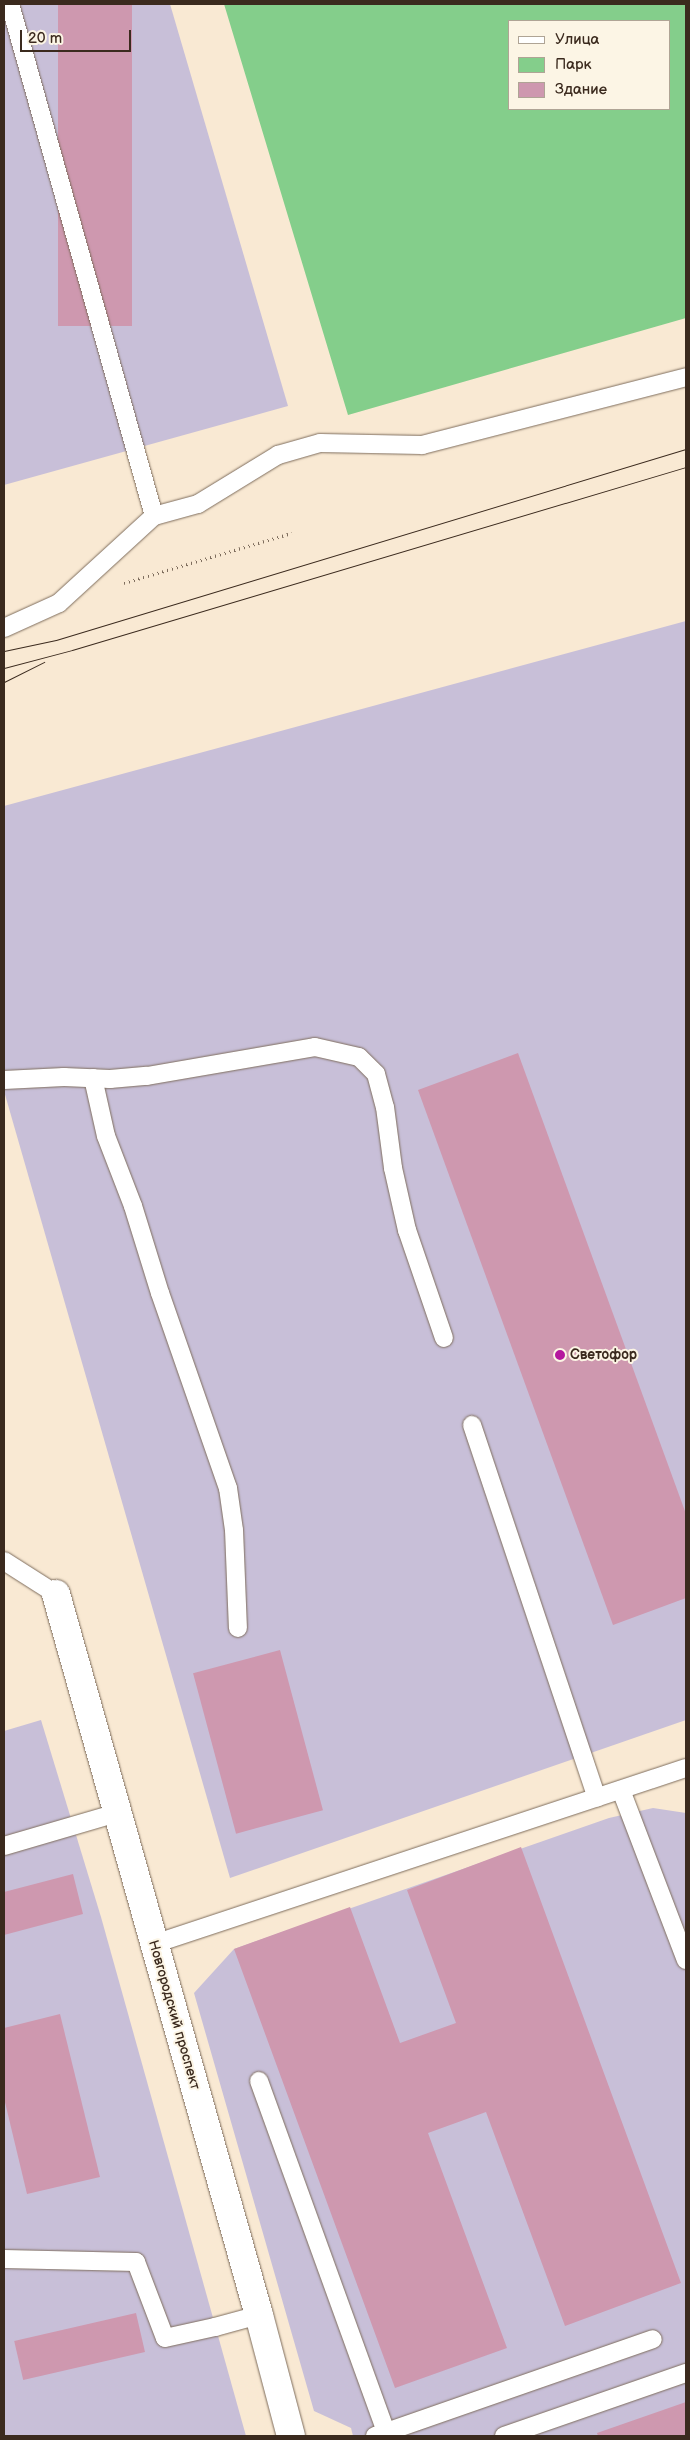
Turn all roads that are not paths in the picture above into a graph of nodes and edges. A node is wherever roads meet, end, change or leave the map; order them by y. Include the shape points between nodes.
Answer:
1 (10, 4) edge
2 (686, 378) edge
3 (154, 516) junction
4 (4, 628) edge
5 (93, 1078) junction
6 (4, 1080) edge
7 (444, 1338) dead end
8 (472, 1425) dead end
9 (4, 1561) edge
10 (56, 1594) joint
11 (238, 1628) dead end
12 (686, 1769) edge
13 (620, 1790) junction
14 (597, 1798) junction
15 (117, 1813) junction
16 (4, 1846) edge
17 (154, 1944) junction
18 (686, 1960) edge
19 (259, 2081) dead end
20 (4, 2259) edge
21 (259, 2314) junction
22 (653, 2339) dead end
23 (686, 2373) edge
24 (381, 2434) edge
25 (291, 2436) edge
26 (504, 2436) edge

1 - 3 lane
2 - 3 lane via 422,444 320,443 278,455 198,504
3 - 4 lane via 59,603
5 - 6 lane
5 - 7 lane via 147,1076 314,1047 359,1057 376,1074 407,1230
5 - 11 lane via 106,1136 133,1206 228,1488 234,1530
8 - 14 lane
9 - 10 lane
10 - 15 street, Новгородский проспект
12 - 13 lane
13 - 14 lane
13 - 18 lane
14 - 17 lane
15 - 16 lane
15 - 17 street, Новгородский проспект
17 - 21 street, Новгородский проспект
19 - 24 lane
20 - 21 lane via 136,2262 165,2338
21 - 25 street, Новгородский проспект
22 - 24 lane
23 - 26 lane

